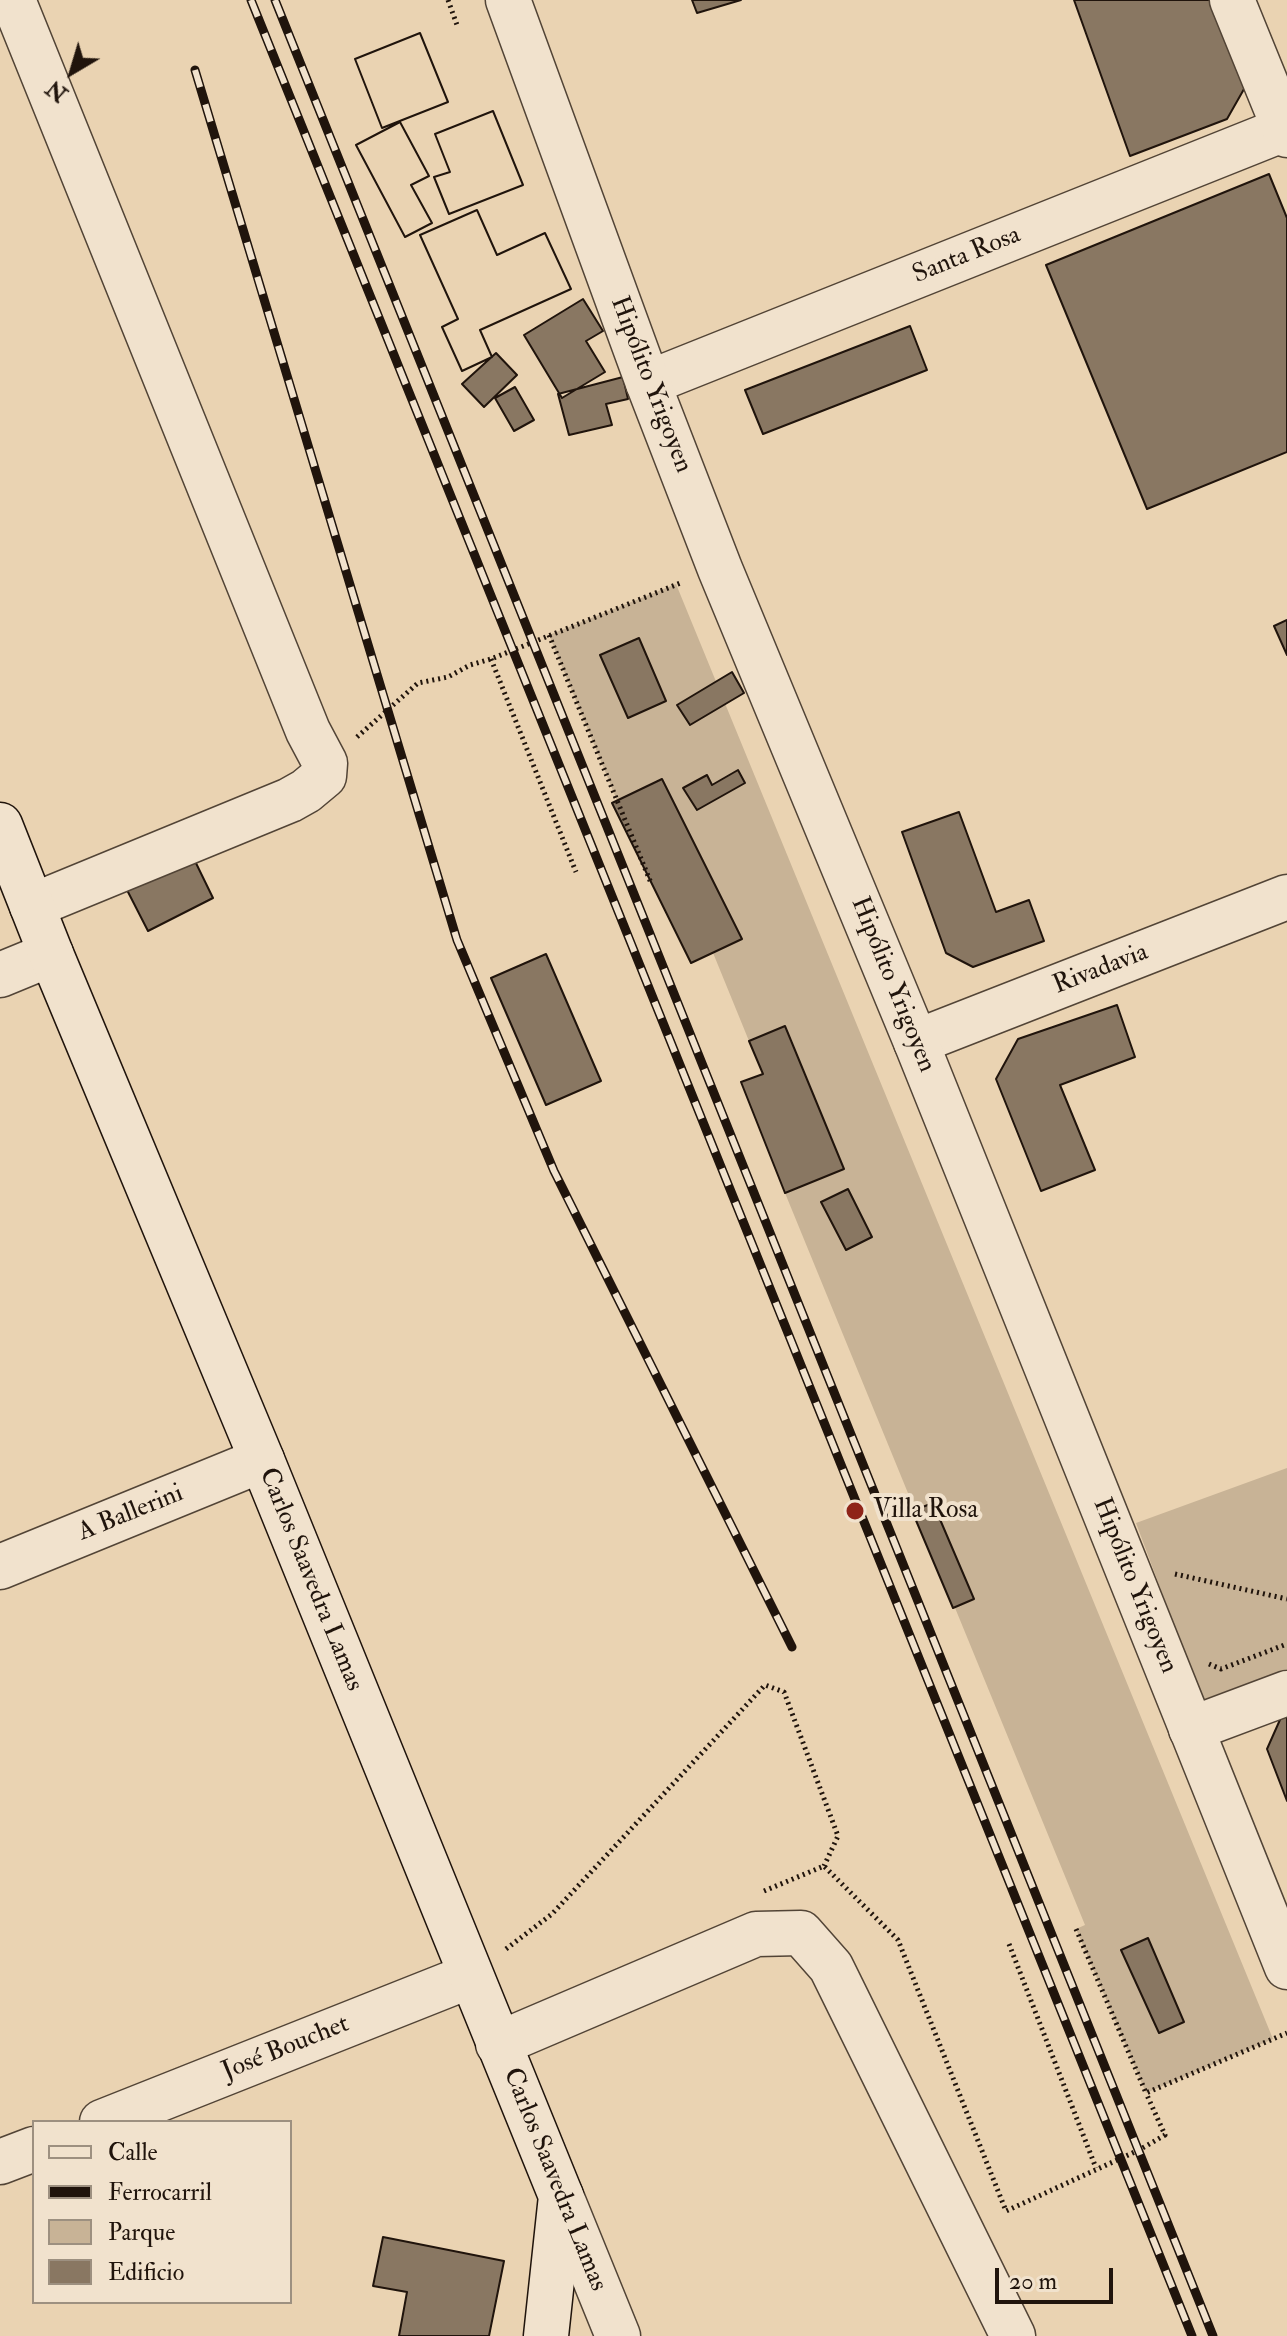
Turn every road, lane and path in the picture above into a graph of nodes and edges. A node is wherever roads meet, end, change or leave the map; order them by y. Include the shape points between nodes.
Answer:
1 (13, 0) edge
2 (448, 0) edge
3 (508, 0) edge
4 (1232, 0) edge
5 (457, 25) dead end
6 (1286, 131) edge
7 (648, 383) junction
8 (720, 569) junction
9 (549, 635) junction
10 (491, 659) junction
11 (325, 763) junction
12 (0, 825) edge
13 (576, 872) dead end
14 (651, 883) dead end
15 (1287, 897) edge
16 (32, 906) junction
17 (51, 954) junction
18 (0, 975) edge
19 (916, 1042) junction
20 (262, 1460) junction
21 (0, 1567) edge
22 (1177, 1586) dead end
23 (1287, 1599) edge
24 (1287, 1644) edge
25 (1207, 1663) dead end
26 (1287, 1693) edge
27 (1191, 1729) junction
28 (824, 1866) dead end
29 (1076, 1929) dead end
30 (1009, 1944) dead end
31 (1287, 1967) edge
32 (470, 1976) junction
33 (1287, 2033) edge
34 (498, 2044) junction
35 (107, 2120) edge
36 (32, 2150) edge
37 (0, 2162) edge
38 (1096, 2168) dead end
39 (561, 2196) junction
40 (546, 2336) edge
41 (618, 2336) edge
42 (1013, 2336) edge

1 - 11 street
2 - 5 path
3 - 7 street, Hipólito Yrigoyen
4 - 6 street
6 - 7 street, Santa Rosa
7 - 8 street, Hipólito Yrigoyen
8 - 9 path
8 - 19 street, Hipólito Yrigoyen
9 - 10 path
9 - 14 path
10 - 11 path via 418,683
10 - 13 path
11 - 16 street via 324,776 290,800
12 - 16 street, Carlos Saavedra Lamas
15 - 19 street, Rivadavia
16 - 17 street, Carlos Saavedra Lamas
17 - 18 street
17 - 20 street, Carlos Saavedra Lamas
19 - 27 street, Hipólito Yrigoyen
20 - 21 street, A Ballerini
20 - 32 street, Carlos Saavedra Lamas
22 - 23 path via 1172,1573
24 - 25 path via 1221,1669
26 - 27 street
27 - 31 street, Hipólito Yrigoyen
28 - 32 path via 838,1836 784,1692 765,1685 552,1914
29 - 33 path via 1146,2093
30 - 38 path
32 - 34 street, Carlos Saavedra Lamas
32 - 35 street, José Bouchet
34 - 39 street, Carlos Saavedra Lamas
34 - 42 street via 756,1934 801,1933 831,1967
36 - 37 street
39 - 40 street
39 - 41 street, Carlos Saavedra Lamas

